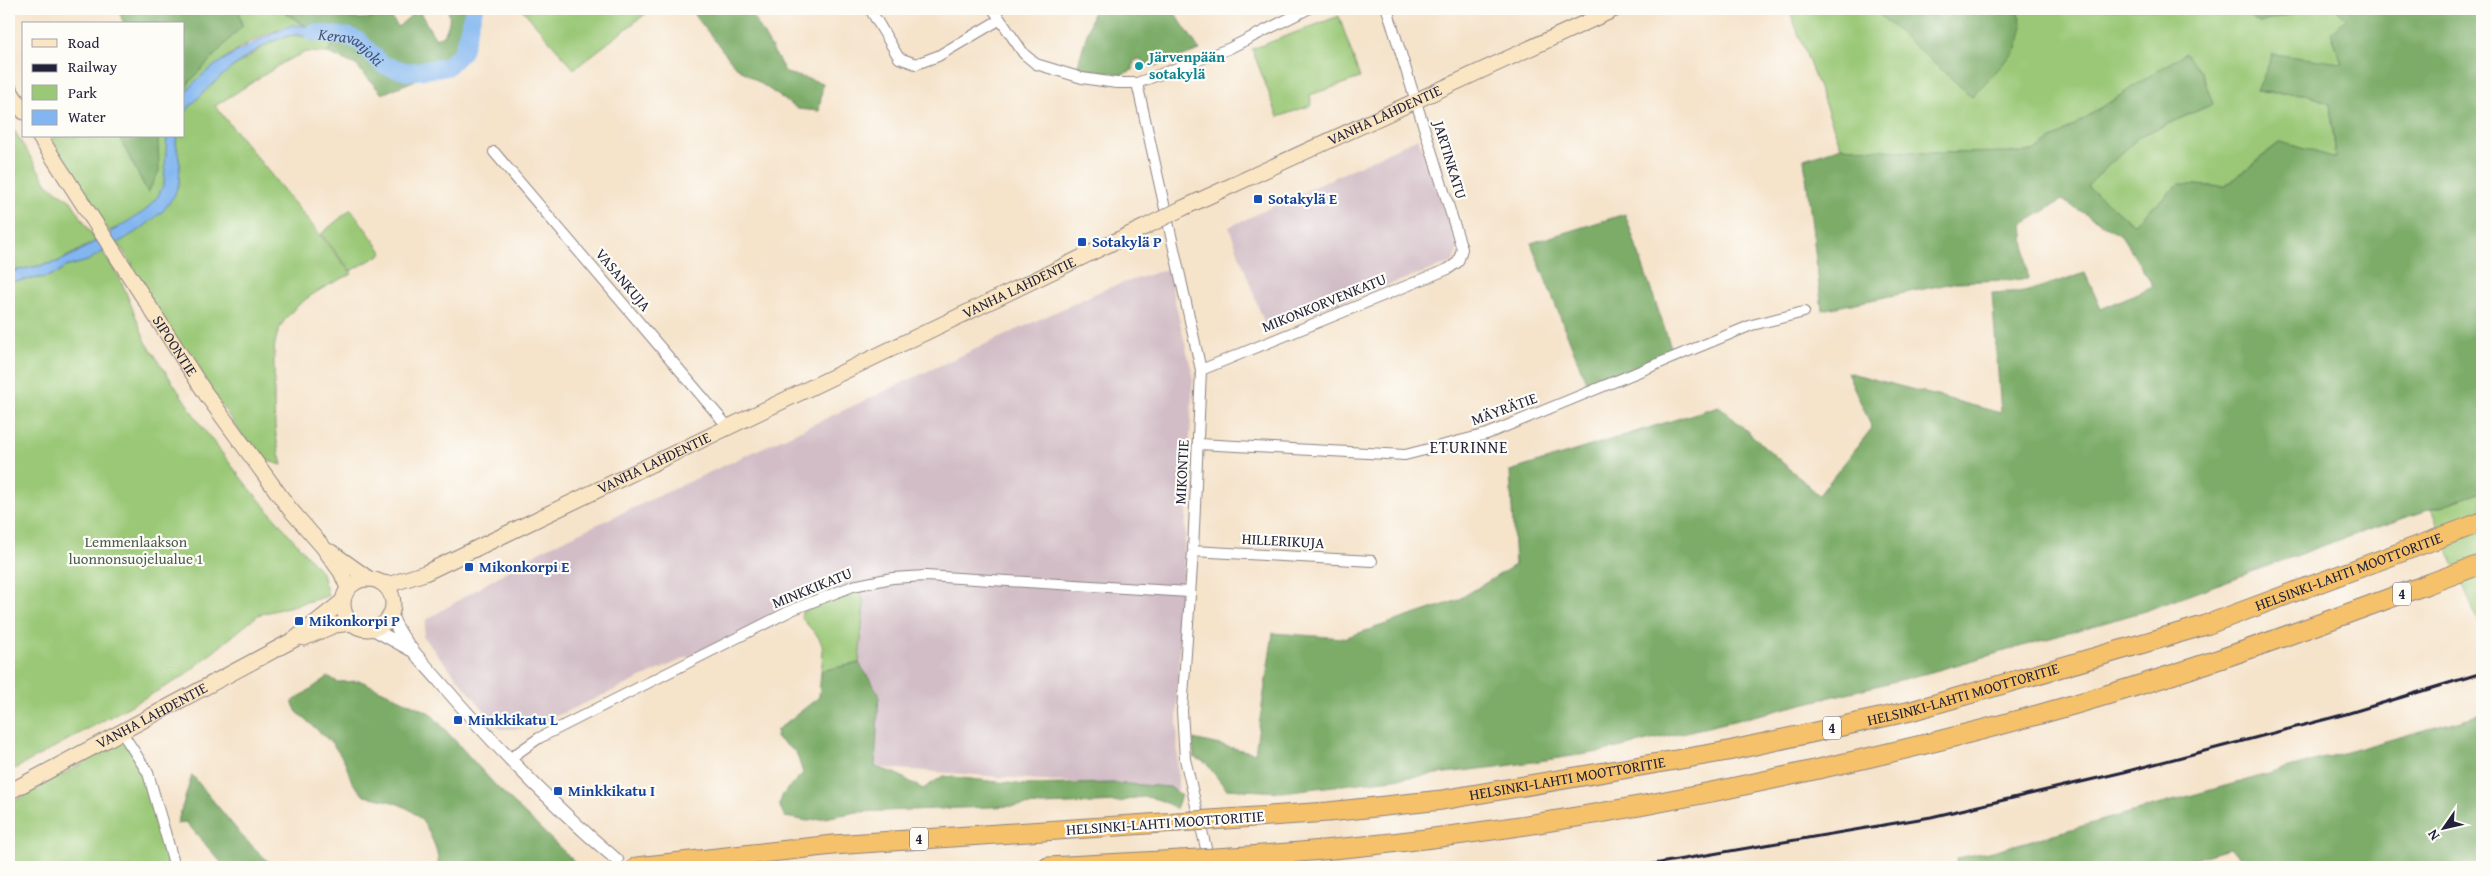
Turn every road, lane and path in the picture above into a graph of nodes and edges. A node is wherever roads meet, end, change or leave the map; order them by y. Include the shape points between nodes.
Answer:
1 (870, 9) edge
2 (992, 9) edge
3 (1308, 9) edge
4 (1387, 9) edge
5 (1615, 9) edge
6 (999, 20) junction
7 (1137, 82) junction
8 (9, 89) edge
9 (1416, 102) junction
10 (22, 109) edge
11 (41, 138) edge
12 (494, 152) dead end
13 (1458, 262) joint
14 (1804, 312) dead end
15 (1201, 370) junction
16 (729, 428) junction
17 (1199, 444) junction
18 (2474, 526) edge
19 (323, 547) junction
20 (1193, 551) junction
21 (1372, 561) dead end
22 (2482, 564) edge
23 (425, 573) junction
24 (376, 581) junction
25 (1189, 592) junction
26 (345, 595) junction
27 (392, 609) junction
28 (351, 623) junction
29 (373, 629) junction
30 (295, 639) junction
31 (413, 652) junction
32 (121, 731) junction
33 (509, 759) junction
34 (9, 792) edge
35 (617, 860) dead end
36 (176, 867) edge
37 (637, 867) edge
38 (1048, 867) edge
39 (1210, 867) edge

1 - 6 street via 899,58 916,64 938,56
2 - 6 street
3 - 7 street via 1228,49
4 - 9 street, JARTINKATU
5 - 9 main road, VANHA LAHDENTIE
6 - 7 street via 1024,54 1036,64 1082,78 1116,83
7 - 15 street, MIKONTIE
8 - 10 main road
9 - 13 street, JARTINKATU via 1462,249
9 - 16 main road, VANHA LAHDENTIE, bridge via 1183,208
11 - 19 main road, SIPOONTIE via 206,394 289,508
12 - 16 street, VASANKUJA
13 - 15 street, MIKONKORVENKATU via 1448,269
14 - 17 street, MÄYRÄTIE via 1752,325 1487,434 1405,455
15 - 17 street, MIKONTIE
16 - 23 main road, VANHA LAHDENTIE
17 - 20 street, MIKONTIE
18 - 37 highway, HELSINKI-LAHTI MOOTTORITIE / 4, bridge via 2206,625 1912,711 1728,751 1442,800 1328,812 833,845
19 - 24 main road, SIPOONTIE
19 - 26 main road, SIPOONTIE via 341,572
20 - 21 street, HILLERIKUJA
20 - 25 street, MIKONTIE
22 - 38 highway, 4, bridge via 2218,660 2082,702 1924,746 1733,788 1562,821 1360,848
23 - 24 main road, VANHA LAHDENTIE via 391,584
23 - 27 main road, VANHA LAHDENTIE
24 - 26 main road via 355,582
24 - 27 main road via 392,595
25 - 33 street, MINKKIKATU via 926,576 870,582 836,591 769,622 539,738
25 - 39 street, MIKONTIE via 1182,711 1185,759
26 - 28 main road via 344,613
26 - 30 main road, VANHA LAHDENTIE
27 - 29 main road via 381,626
27 - 31 street
28 - 29 main road
28 - 30 main road, VANHA LAHDENTIE
29 - 31 street
30 - 32 main road, VANHA LAHDENTIE
31 - 33 street
32 - 34 main road, VANHA LAHDENTIE
32 - 36 street via 148,773
33 - 35 street via 574,824

